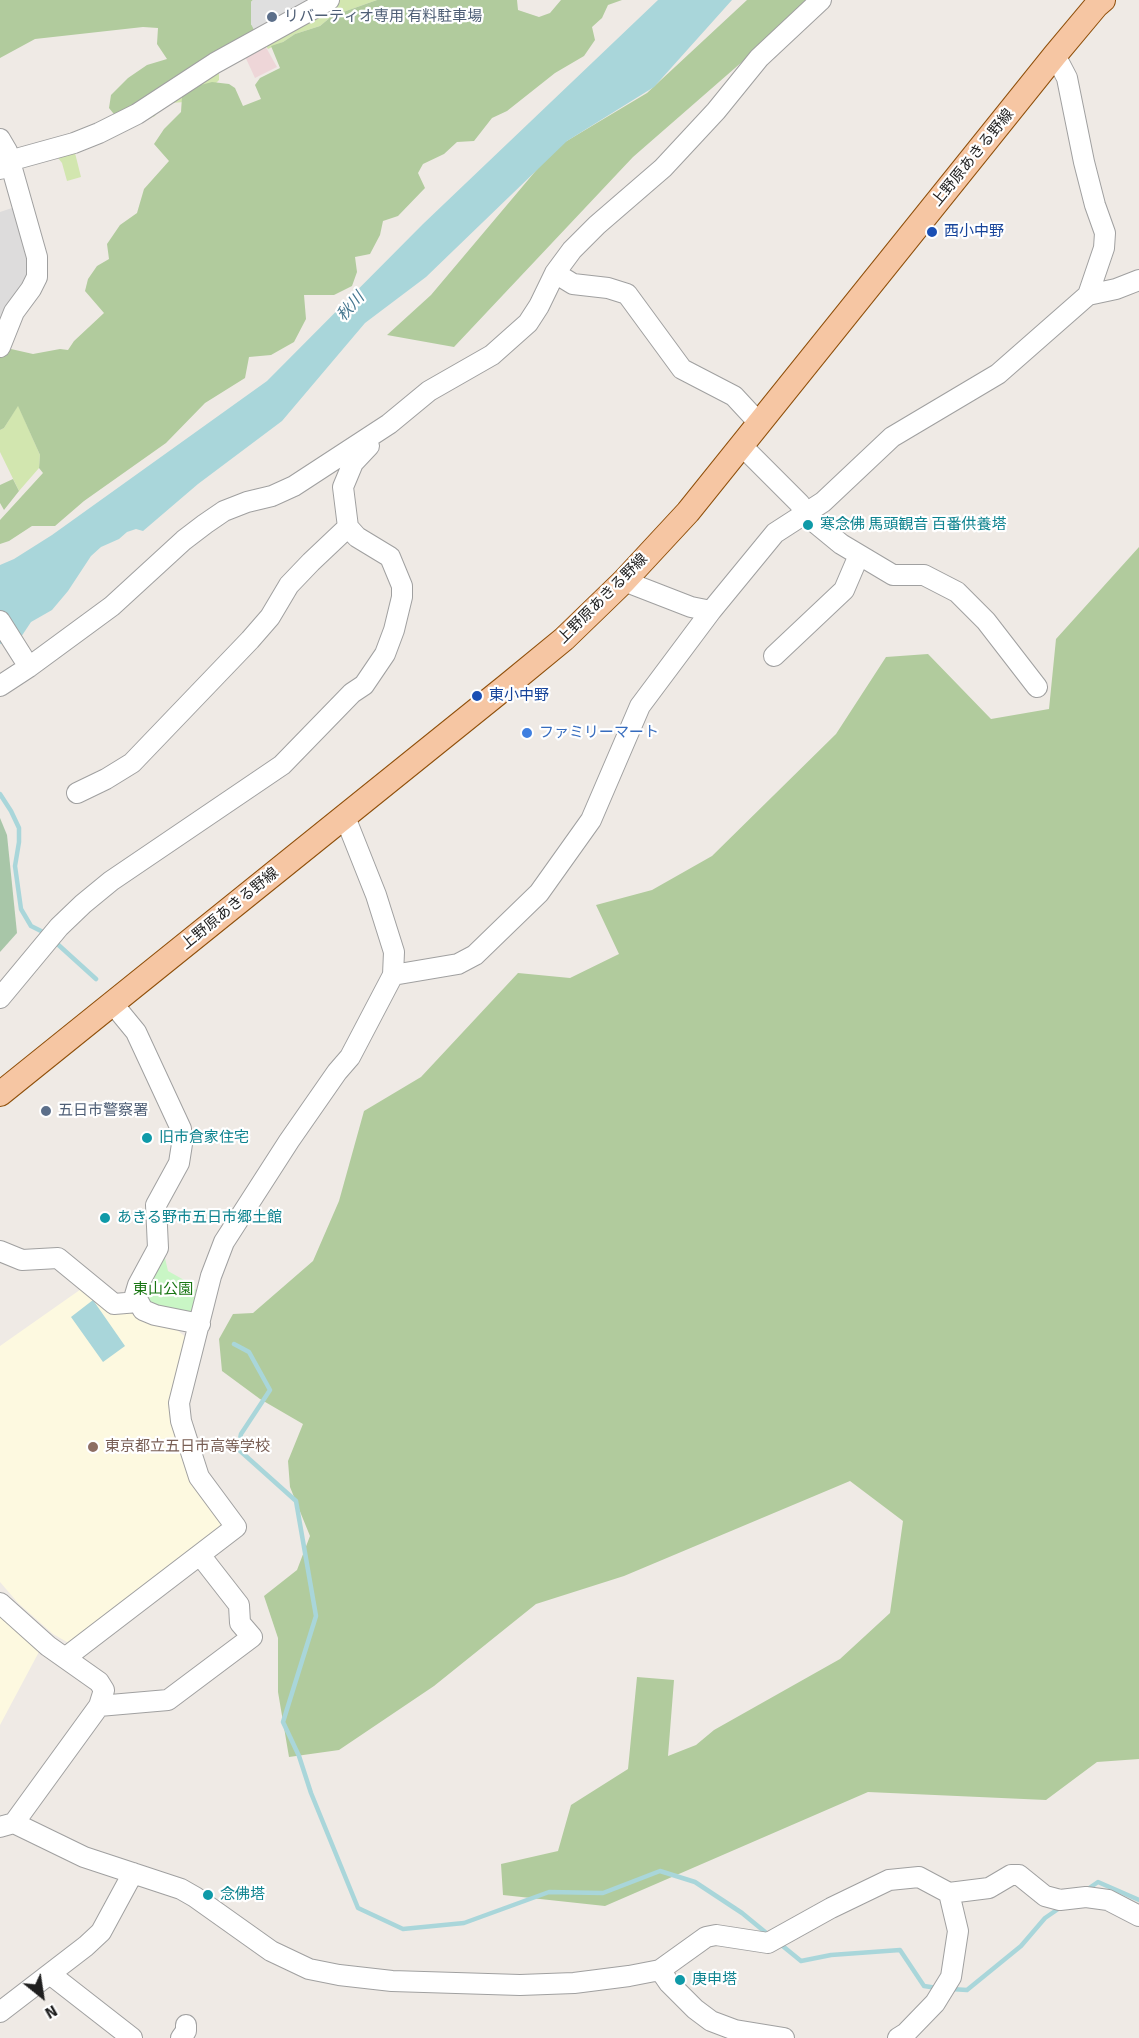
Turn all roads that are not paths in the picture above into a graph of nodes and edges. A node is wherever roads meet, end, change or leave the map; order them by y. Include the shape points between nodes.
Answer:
1 (329, 0) edge
2 (821, 0) edge
3 (1097, 2) edge
4 (1055, 55) junction
5 (0, 139) edge
6 (5, 165) edge
7 (555, 273) junction
8 (1139, 280) edge
9 (1088, 295) junction
10 (0, 347) edge
11 (760, 424) junction
12 (371, 435) junction
13 (742, 446) junction
14 (806, 512) junction
15 (348, 527) junction
16 (859, 555) junction
17 (624, 581) junction
18 (711, 611) junction
19 (0, 621) edge
20 (774, 656) dead end
21 (27, 663) junction
22 (0, 686) edge
23 (1037, 687) dead end
24 (77, 793) dead end
25 (345, 817) junction
26 (393, 975) junction
27 (0, 998) edge
28 (113, 1004) junction
29 (0, 1094) edge
30 (0, 1251) edge
31 (138, 1302) junction
32 (200, 1324) junction
33 (200, 1555) junction
34 (0, 1603) edge
35 (65, 1658) junction
36 (99, 1706) junction
37 (7, 1825) edge
38 (132, 1873) junction
39 (949, 1893) junction
40 (1139, 1916) edge
41 (660, 1970) junction
42 (50, 1974) junction
43 (0, 2012) edge
44 (132, 2038) edge
45 (784, 2038) edge
46 (898, 2038) edge

1 - 6 street via 215,63 137,114 74,143
2 - 7 street via 759,58 687,144 597,225
3 - 4 main road, 上野原あきる野線
4 - 9 street via 1067,78 1084,162 1105,232 1104,248
4 - 11 main road, 上野原あきる野線
5 - 6 street
6 - 10 street via 35,248 37,277 14,312
7 - 11 street via 573,284 627,294 682,369 734,396
7 - 12 street via 528,322 492,355 429,391
8 - 9 street
9 - 14 street via 998,374 892,437 828,497
11 - 13 main road, 上野原あきる野線
12 - 15 street via 370,446 353,463 343,487
12 - 21 street via 294,486 247,502 205,524 112,606
13 - 14 street
13 - 17 main road, 上野原あきる野線
14 - 16 street
14 - 18 street via 775,533
15 - 24 street via 310,562 250,640 132,763
15 - 27 street via 390,557 402,586 385,654 364,685 282,765 83,904
16 - 20 street via 844,590
16 - 23 street via 893,575 924,575 957,592 986,621
17 - 18 street
17 - 25 main road, 上野原あきる野線 via 564,639
18 - 26 street via 640,706 591,820 539,893 475,955 458,964
19 - 21 street
21 - 22 street
25 - 26 street via 394,952
25 - 28 main road, 上野原あきる野線
26 - 32 street via 350,1057 289,1141 224,1242
28 - 29 main road, 上野原あきる野線
28 - 31 street via 136,1032 181,1129 179,1163 156,1205 158,1248 138,1285
30 - 31 street via 22,1260 58,1258 114,1304
31 - 32 street via 143,1310 155,1315
32 - 33 street via 179,1403 182,1421 199,1477 236,1527
33 - 35 street
33 - 36 street via 239,1605 240,1623 252,1637 168,1700
34 - 35 street
35 - 36 street via 99,1682 104,1690
36 - 37 street
37 - 38 street
38 - 41 street via 181,1889 290,1961 339,1975 392,1981 520,1985 574,1983
38 - 42 street via 101,1932
39 - 40 street via 989,1888 1011,1875 1019,1875 1045,1896 1107,1900
39 - 41 street via 919,1877 889,1880 768,1943 706,1937
39 - 46 street via 958,1931 950,1979 939,1998
41 - 45 street via 711,2021 735,2030
42 - 43 street
42 - 44 street

